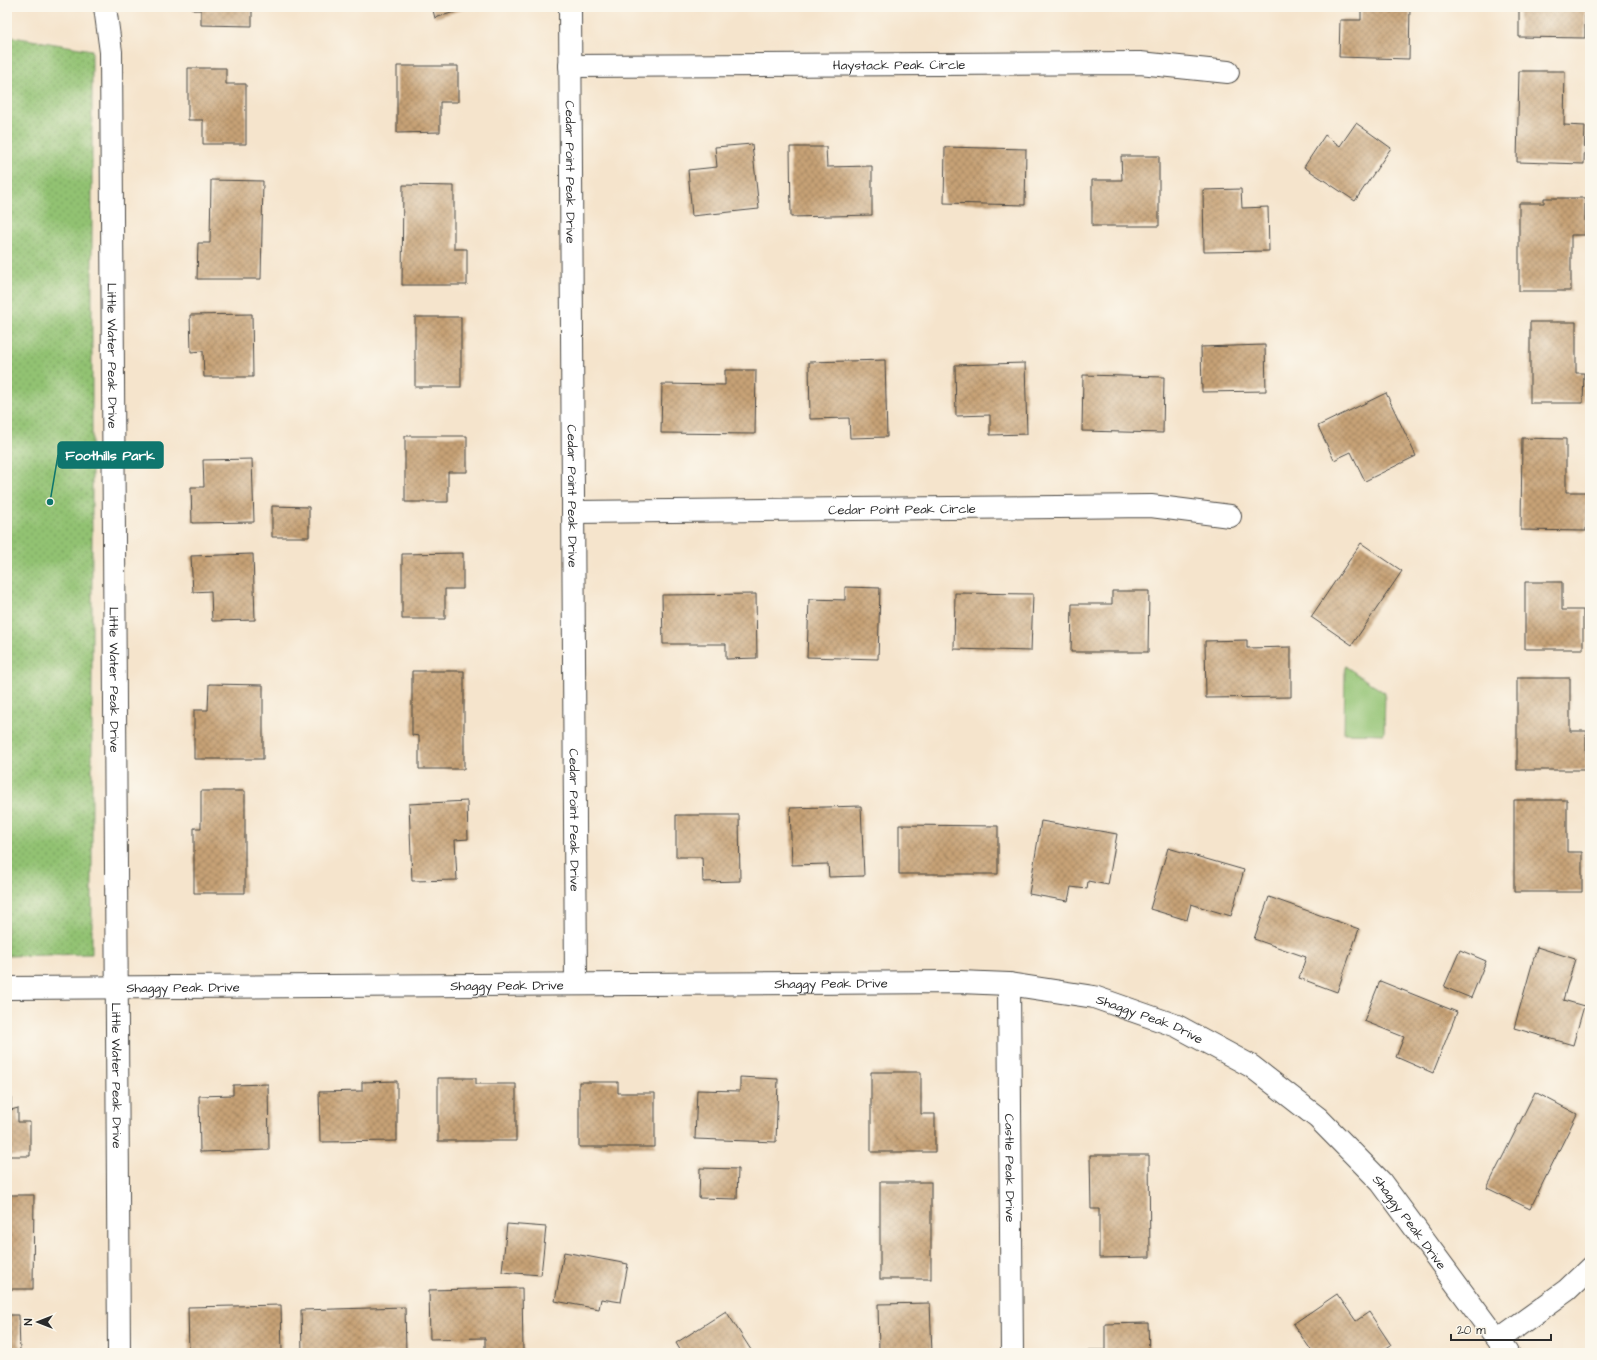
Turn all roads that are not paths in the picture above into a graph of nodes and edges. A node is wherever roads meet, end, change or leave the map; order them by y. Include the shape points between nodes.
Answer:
1 (105, 7) edge
2 (570, 7) edge
3 (570, 66) junction
4 (1228, 72) dead end
5 (573, 512) junction
6 (1230, 516) dead end
7 (576, 984) junction
8 (1009, 984) junction
9 (7, 988) edge
10 (117, 988) junction
11 (1590, 1268) edge
12 (1503, 1347) edge
13 (119, 1353) edge
14 (1012, 1353) edge

1 - 10 street, Little Water Peak Drive via 111,52
2 - 3 street, Cedar Point Peak Drive
3 - 4 street, Haystack Peak Circle via 1140,63
3 - 5 street, Cedar Point Peak Drive
5 - 6 street, Cedar Point Peak Circle via 1151,506
5 - 7 street, Cedar Point Peak Drive
7 - 8 street, Shaggy Peak Drive
7 - 10 street, Shaggy Peak Drive
8 - 12 street, Shaggy Peak Drive via 1094,997 1177,1026 1251,1066 1318,1118 1381,1182
8 - 14 street, Castle Peak Drive
9 - 10 street, Shaggy Peak Drive
10 - 13 street, Little Water Peak Drive
11 - 12 street

